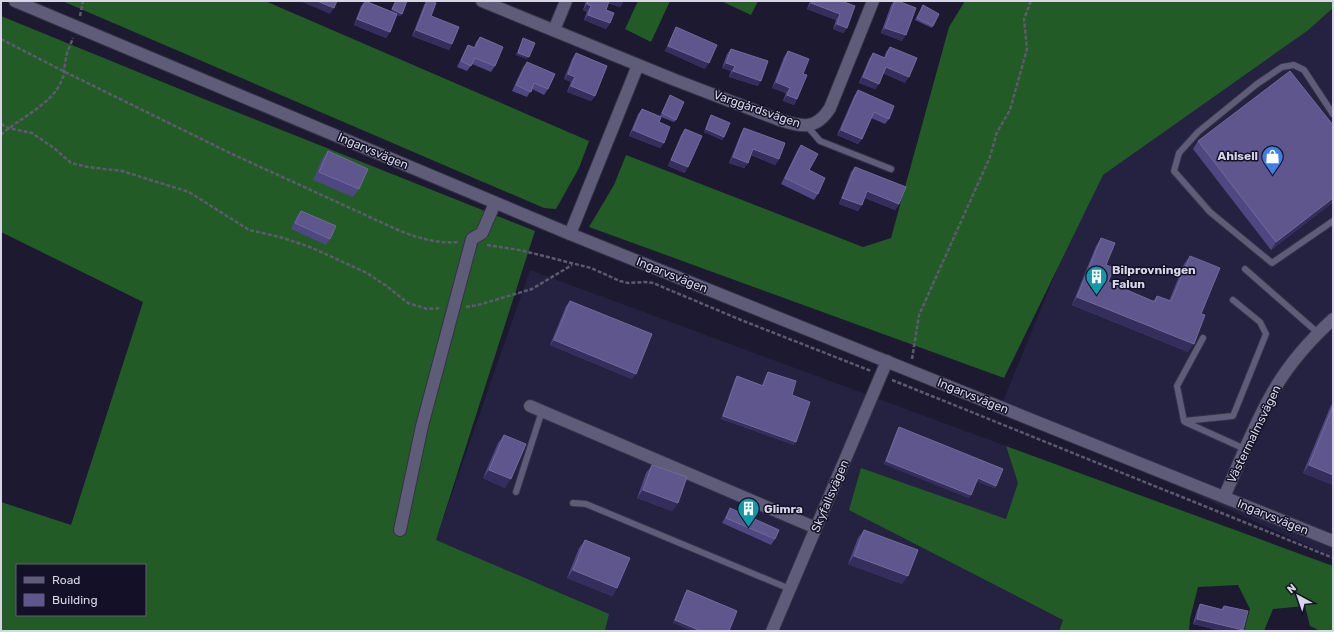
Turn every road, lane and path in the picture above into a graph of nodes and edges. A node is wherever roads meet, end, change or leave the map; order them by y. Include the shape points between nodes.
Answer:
1 (15, 1) edge
2 (482, 1) edge
3 (566, 1) edge
4 (873, 1) edge
5 (1031, 1) edge
6 (77, 27) junction
7 (554, 30) junction
8 (1, 39) edge
9 (638, 65) junction
10 (65, 72) junction
11 (1333, 114) edge
12 (1, 124) edge
13 (807, 126) junction
14 (8, 128) junction
15 (1, 135) edge
16 (891, 169) dead end
17 (495, 203) junction
18 (1333, 221) edge
19 (570, 234) junction
20 (472, 239) junction
21 (572, 264) junction
22 (1246, 269) dead end
23 (1233, 300) dead end
24 (454, 308) junction
25 (1333, 319) edge
26 (1318, 333) junction
27 (1203, 338) dead end
28 (887, 361) junction
29 (910, 370) junction
30 (881, 375) junction
31 (530, 406) dead end
32 (542, 411) junction
33 (1184, 421) junction
34 (1245, 449) junction
35 (516, 492) dead end
36 (1224, 497) junction
37 (573, 503) dead end
38 (816, 528) junction
39 (400, 530) dead end
40 (1333, 541) edge
41 (1333, 558) edge
42 (790, 589) junction
43 (772, 631) edge

1 - 6 street, Ingarvsvägen
2 - 7 street, Varggårdsvägen
3 - 7 street
4 - 13 street, Varggårdsvägen via 830,108 817,122
5 - 29 path via 1024,19 1027,49 1010,110 997,132 990,157 919,315
6 - 10 path via 66,58
6 - 17 street, Ingarvsvägen
7 - 9 street, Varggårdsvägen
8 - 10 path
9 - 13 street, Varggårdsvägen via 777,119
9 - 19 street
10 - 14 path via 61,84 54,93 35,110
10 - 20 path via 232,154 398,230 446,243
11 - 18 lane via 1304,70 1294,65 1282,67 1198,132 1179,153 1174,171 1210,212 1272,263
12 - 14 path
13 - 16 lane via 820,141
14 - 15 path
14 - 24 path via 32,134 71,163 122,171 189,192 249,230 310,247 367,273 408,303 427,309
17 - 19 street, Ingarvsvägen
17 - 20 street via 482,233
19 - 28 street, Ingarvsvägen
20 - 21 path via 483,245 519,250
20 - 24 street
21 - 24 path via 532,289 478,306
21 - 30 path via 591,268 628,283 653,283
22 - 26 lane
23 - 33 lane via 1260,322 1266,334 1233,416
24 - 39 street via 422,426
25 - 26 street, Västermalmsvägen
26 - 34 street, Västermalmsvägen via 1283,375
27 - 33 lane via 1177,386
28 - 29 street, Ingarvsvägen
28 - 30 street, Skyfallsvägen
29 - 36 street, Ingarvsvägen
30 - 38 street, Skyfallsvägen
30 - 41 path
31 - 32 street
32 - 35 lane
32 - 38 street
33 - 34 lane
34 - 36 street, Västermalmsvägen
36 - 40 street, Ingarvsvägen
37 - 42 lane via 586,504
38 - 42 street, Skyfallsvägen
42 - 43 street, Skyfallsvägen

